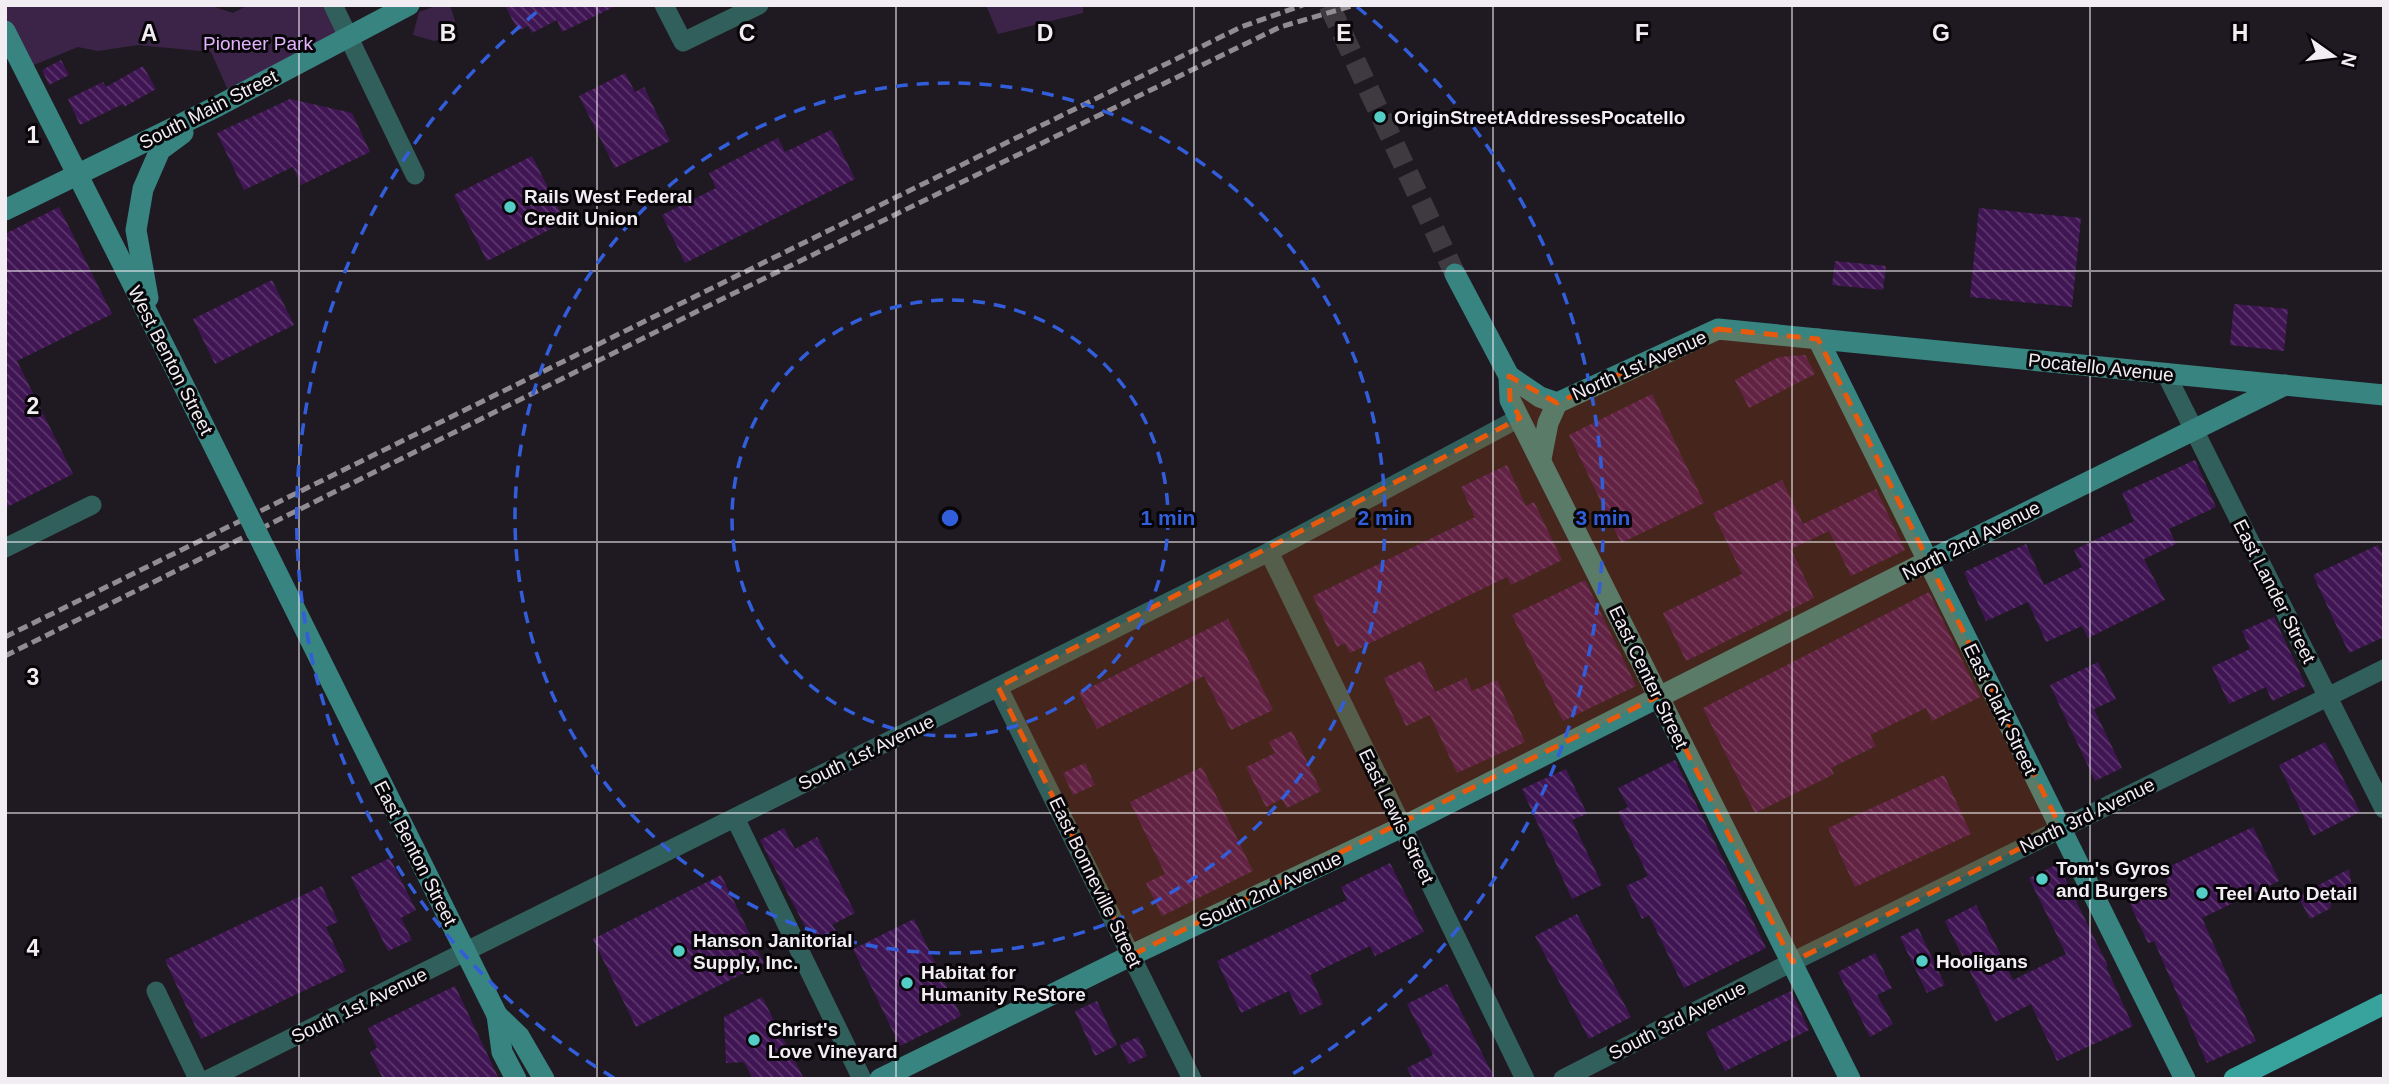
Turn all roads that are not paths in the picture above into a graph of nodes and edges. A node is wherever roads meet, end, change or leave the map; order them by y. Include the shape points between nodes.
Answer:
1 (333, 5) edge
2 (409, 5) edge
3 (664, 5) edge
4 (759, 5) edge
5 (5, 31) edge
6 (348, 36) junction
7 (218, 106) junction
8 (76, 174) junction
9 (415, 175) dead end
10 (5, 210) edge
11 (1455, 274) tunnel mouth
12 (155, 328) junction
13 (1818, 339) junction
14 (2166, 374) junction
15 (1509, 376) junction
16 (2285, 385) junction
17 (2384, 395) edge
18 (1557, 403) junction
19 (1519, 418) junction
20 (2193, 429) junction
21 (1541, 459) junction
22 (92, 505) dead end
23 (5, 548) edge
24 (1269, 552) junction
25 (1928, 561) junction
26 (2384, 670) edge
27 (999, 687) junction
28 (334, 690) joint
29 (1659, 696) junction
30 (2328, 696) junction
31 (2384, 808) edge
32 (735, 818) junction
33 (1402, 827) junction
34 (2061, 828) junction
35 (1132, 955) junction
36 (1792, 962) junction
37 (156, 991) dead end
38 (2384, 1004) edge
39 (497, 1016) junction
40 (198, 1079) edge
41 (209, 1079) edge
42 (516, 1079) edge
43 (544, 1079) edge
44 (862, 1079) edge
45 (880, 1079) edge
46 (1192, 1079) edge
47 (1525, 1079) edge
48 (1563, 1079) edge
49 (1850, 1079) edge
50 (2185, 1079) edge
51 (2234, 1079) edge

1 - 6 street
2 - 6 street, South Main Street
3 - 4 street via 683,42
5 - 8 street, West Benton Street
6 - 7 street, South Main Street
6 - 9 street
7 - 8 street, South Main Street
7 - 12 street via 160,150 143,189 136,230
8 - 10 street, South Main Street
8 - 12 street, West Benton Street
11 - 15 street, East Center Street
12 - 28 street, West Benton Street, bridge
13 - 14 street, Pocatello Avenue
13 - 18 street, North 1st Avenue via 1718,329
13 - 25 street, East Clark Street
14 - 16 street, Pocatello Avenue
14 - 20 street, East Lander Street
15 - 18 street, North 1st Avenue
15 - 19 street, East Center Street via 1510,400
16 - 17 street, Pocatello Avenue
16 - 20 street, North 2nd Avenue
18 - 21 street
19 - 21 street, East Center Street
19 - 24 street, South 1st Avenue
20 - 25 street, North 2nd Avenue
20 - 30 street, East Lander Street
21 - 29 street, East Center Street
22 - 23 street
24 - 27 street, South 1st Avenue
24 - 33 street, East Lewis Street
25 - 29 street, North 2nd Avenue
25 - 34 street, East Clark Street
26 - 30 street, North 3rd Avenue
27 - 32 street, South 1st Avenue
27 - 35 street, East Bonneville Street
28 - 39 street, East Benton Street, bridge
29 - 33 street, South 2nd Avenue
29 - 36 street, East Center Street
30 - 31 street, East Lander Street
30 - 34 street, North 3rd Avenue
32 - 41 street, South 1st Avenue
32 - 44 street
33 - 35 street, South 2nd Avenue
33 - 47 street, East Lewis Street
34 - 36 street, North 3rd Avenue
34 - 50 street, East Clark Street
35 - 45 street, South 2nd Avenue
35 - 46 street, East Bonneville Street
36 - 48 street, South 3rd Avenue
36 - 49 street, East Center Street
37 - 40 street
38 - 51 main road
39 - 42 street, East Benton Street via 502,1052
39 - 43 street, East Benton Street via 519,1036

